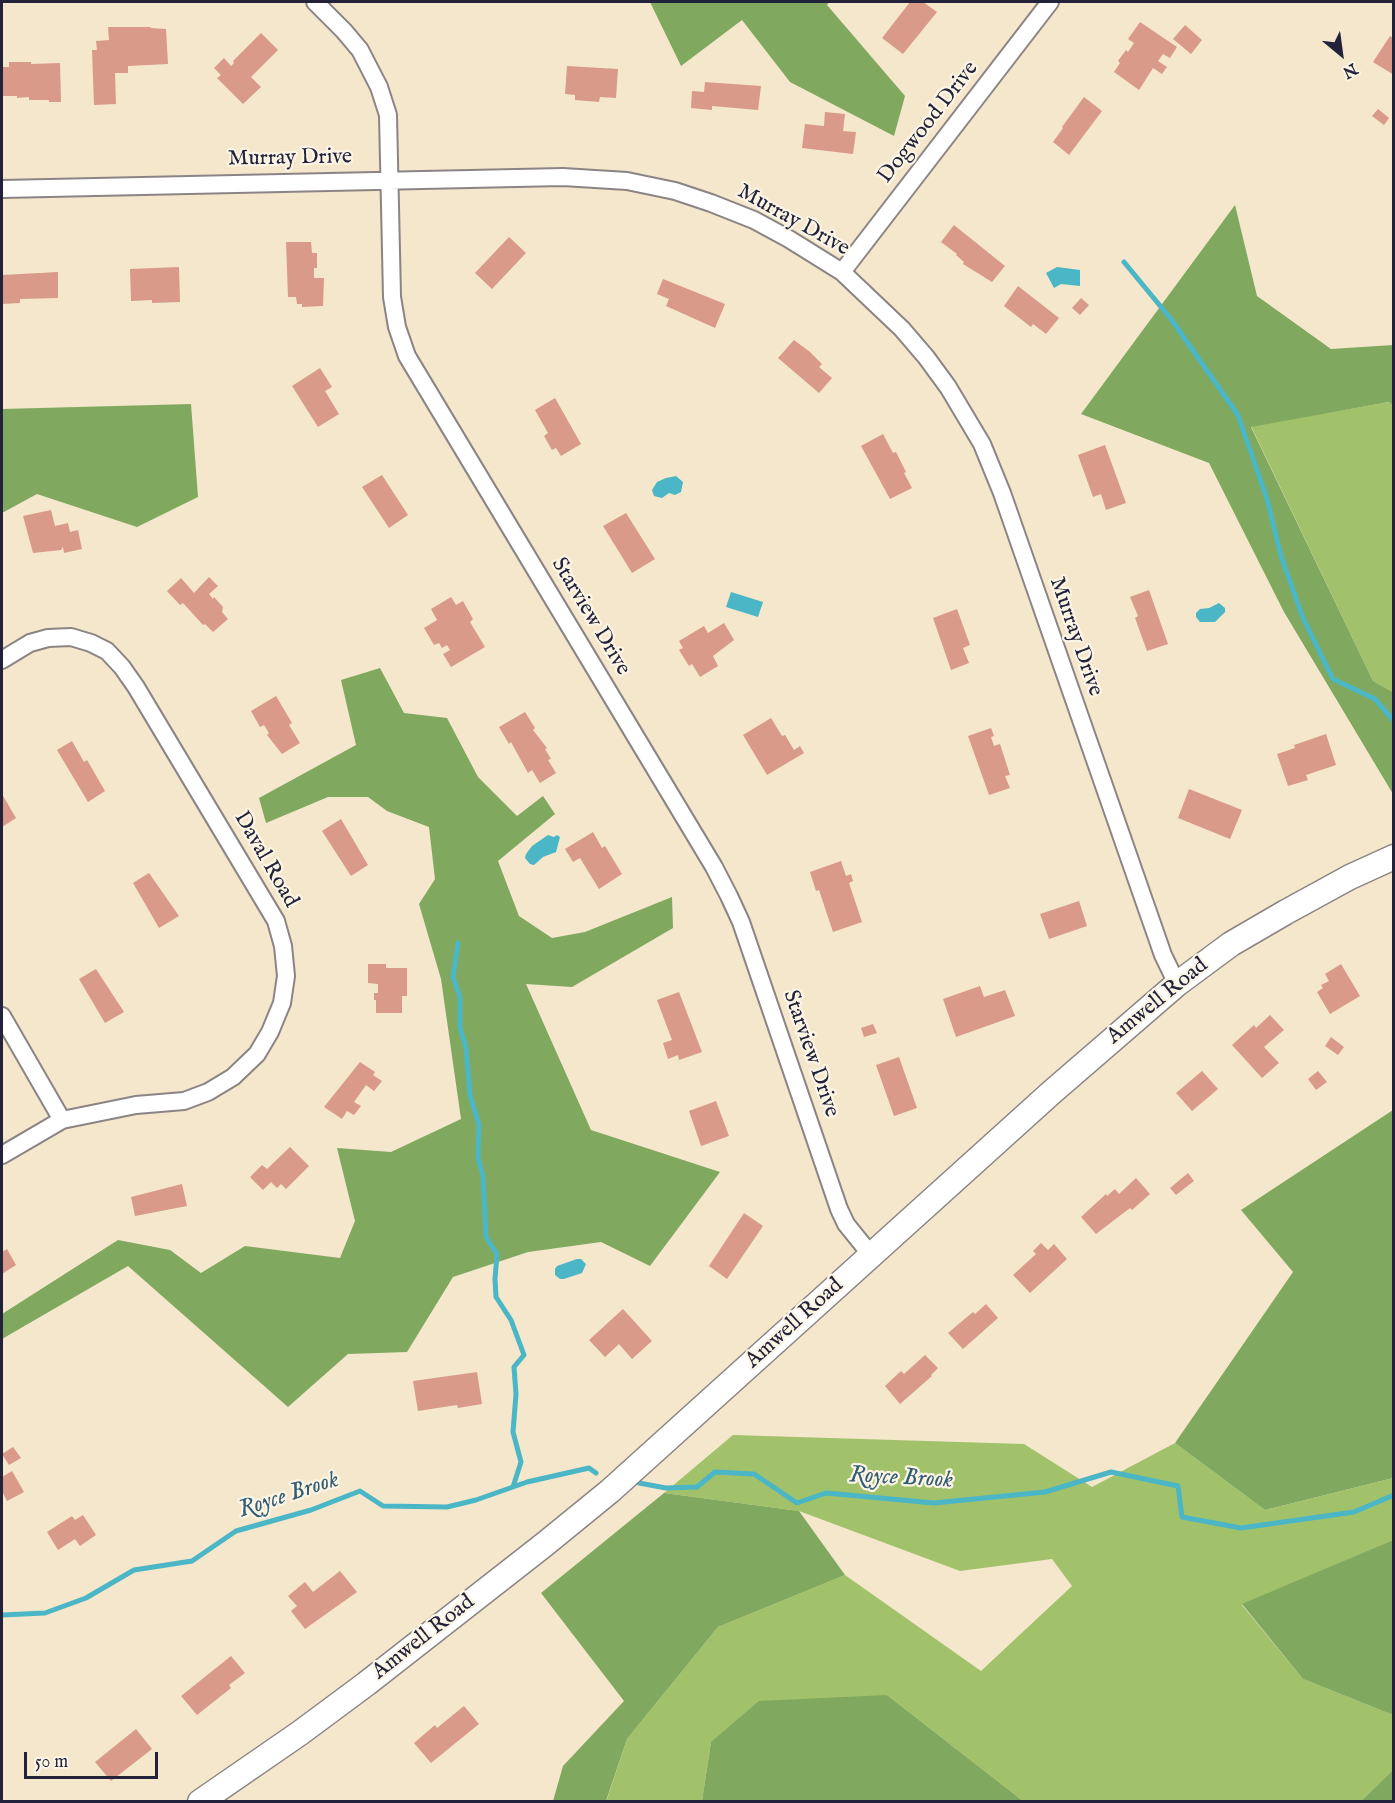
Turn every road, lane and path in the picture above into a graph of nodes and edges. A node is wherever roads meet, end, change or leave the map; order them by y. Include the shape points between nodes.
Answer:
1 (315, 2) edge
2 (1050, 2) edge
3 (391, 180) junction
4 (2, 189) edge
5 (842, 272) junction
6 (2, 660) edge
7 (1394, 856) edge
8 (1177, 984) junction
9 (2, 1016) edge
10 (62, 1120) junction
11 (2, 1155) edge
12 (871, 1255) junction
13 (200, 1802) edge

1 - 3 street, Starview Drive via 360,50 379,87 388,115
2 - 5 street, Dogwood Drive
3 - 4 street, Murray Drive
3 - 5 street, Murray Drive via 563,177 627,181 711,203 754,220
3 - 12 street, Starview Drive via 392,297 407,356 729,896 839,1209
5 - 8 street, Murray Drive via 920,350 948,387 982,444 1159,944
6 - 10 street, Daval Road via 30,643 71,637 106,651 122,667 276,921 283,946 286,976 282,1003 257,1054 233,1077 184,1101 136,1104
7 - 8 main road, Amwell Road via 1231,944
8 - 12 main road, Amwell Road
9 - 10 street
10 - 11 street, Daval Road
12 - 13 main road, Amwell Road via 654,1452 545,1544 300,1733

